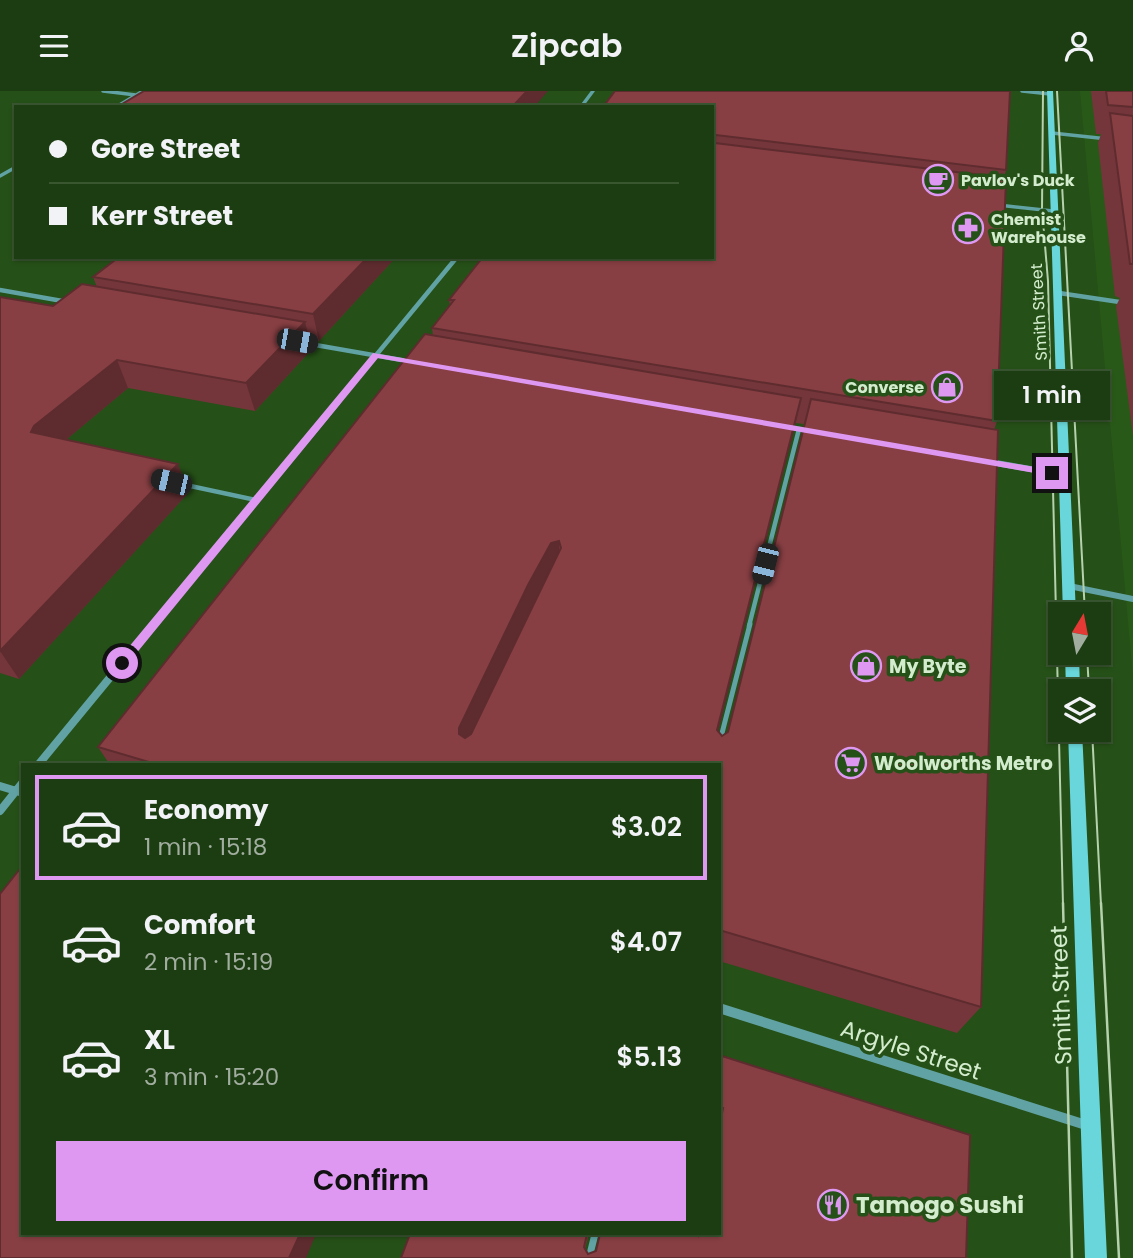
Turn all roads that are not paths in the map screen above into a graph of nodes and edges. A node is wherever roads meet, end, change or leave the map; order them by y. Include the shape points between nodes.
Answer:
1 (103, 91) edge
2 (143, 91) edge
3 (1022, 91) edge
4 (1050, 92) edge
5 (135, 95) junction
6 (148, 97) edge
7 (119, 105) edge
8 (1052, 133) junction
9 (1119, 140) edge
10 (990, 204) edge
11 (1053, 211) junction
12 (455, 259) edge
13 (0, 290) edge
14 (1059, 293) junction
15 (77, 303) edge
16 (1133, 304) edge
17 (297, 341) edge
18 (376, 355) junction
19 (415, 362) edge
20 (786, 426) edge
21 (799, 429) junction
22 (813, 431) edge
23 (981, 461) edge
24 (1065, 475) junction
25 (169, 482) edge
26 (256, 501) junction
27 (1069, 586) junction
28 (1133, 599) edge
29 (1070, 602) edge
30 (1075, 742) edge
31 (718, 752) edge
32 (40, 763) edge
33 (0, 786) edge
34 (19, 792) edge
35 (0, 811) edge
36 (721, 1009) edge
37 (1091, 1127) junction
38 (595, 1235) edge
39 (589, 1258) edge
40 (1096, 1258) edge

1 - 5 street
2 - 5 street
3 - 4 street
4 - 8 street, Smith Street
5 - 6 street
5 - 7 street
8 - 9 street
8 - 11 street, Smith Street
10 - 11 street
11 - 14 street, Smith Street
12 - 18 street
13 - 15 street
14 - 16 street
14 - 24 street, Smith Street
17 - 18 street
18 - 19 street
18 - 26 street
20 - 21 street
21 - 22 street
21 - 31 lane
23 - 24 street
24 - 27 street, Smith Street
25 - 26 lane
26 - 32 street
27 - 28 street
27 - 29 street, Smith Street
30 - 37 street, Smith Street
33 - 34 street
34 - 35 street
36 - 37 street, Argyle Street
37 - 40 street, Smith Street
38 - 39 lane

